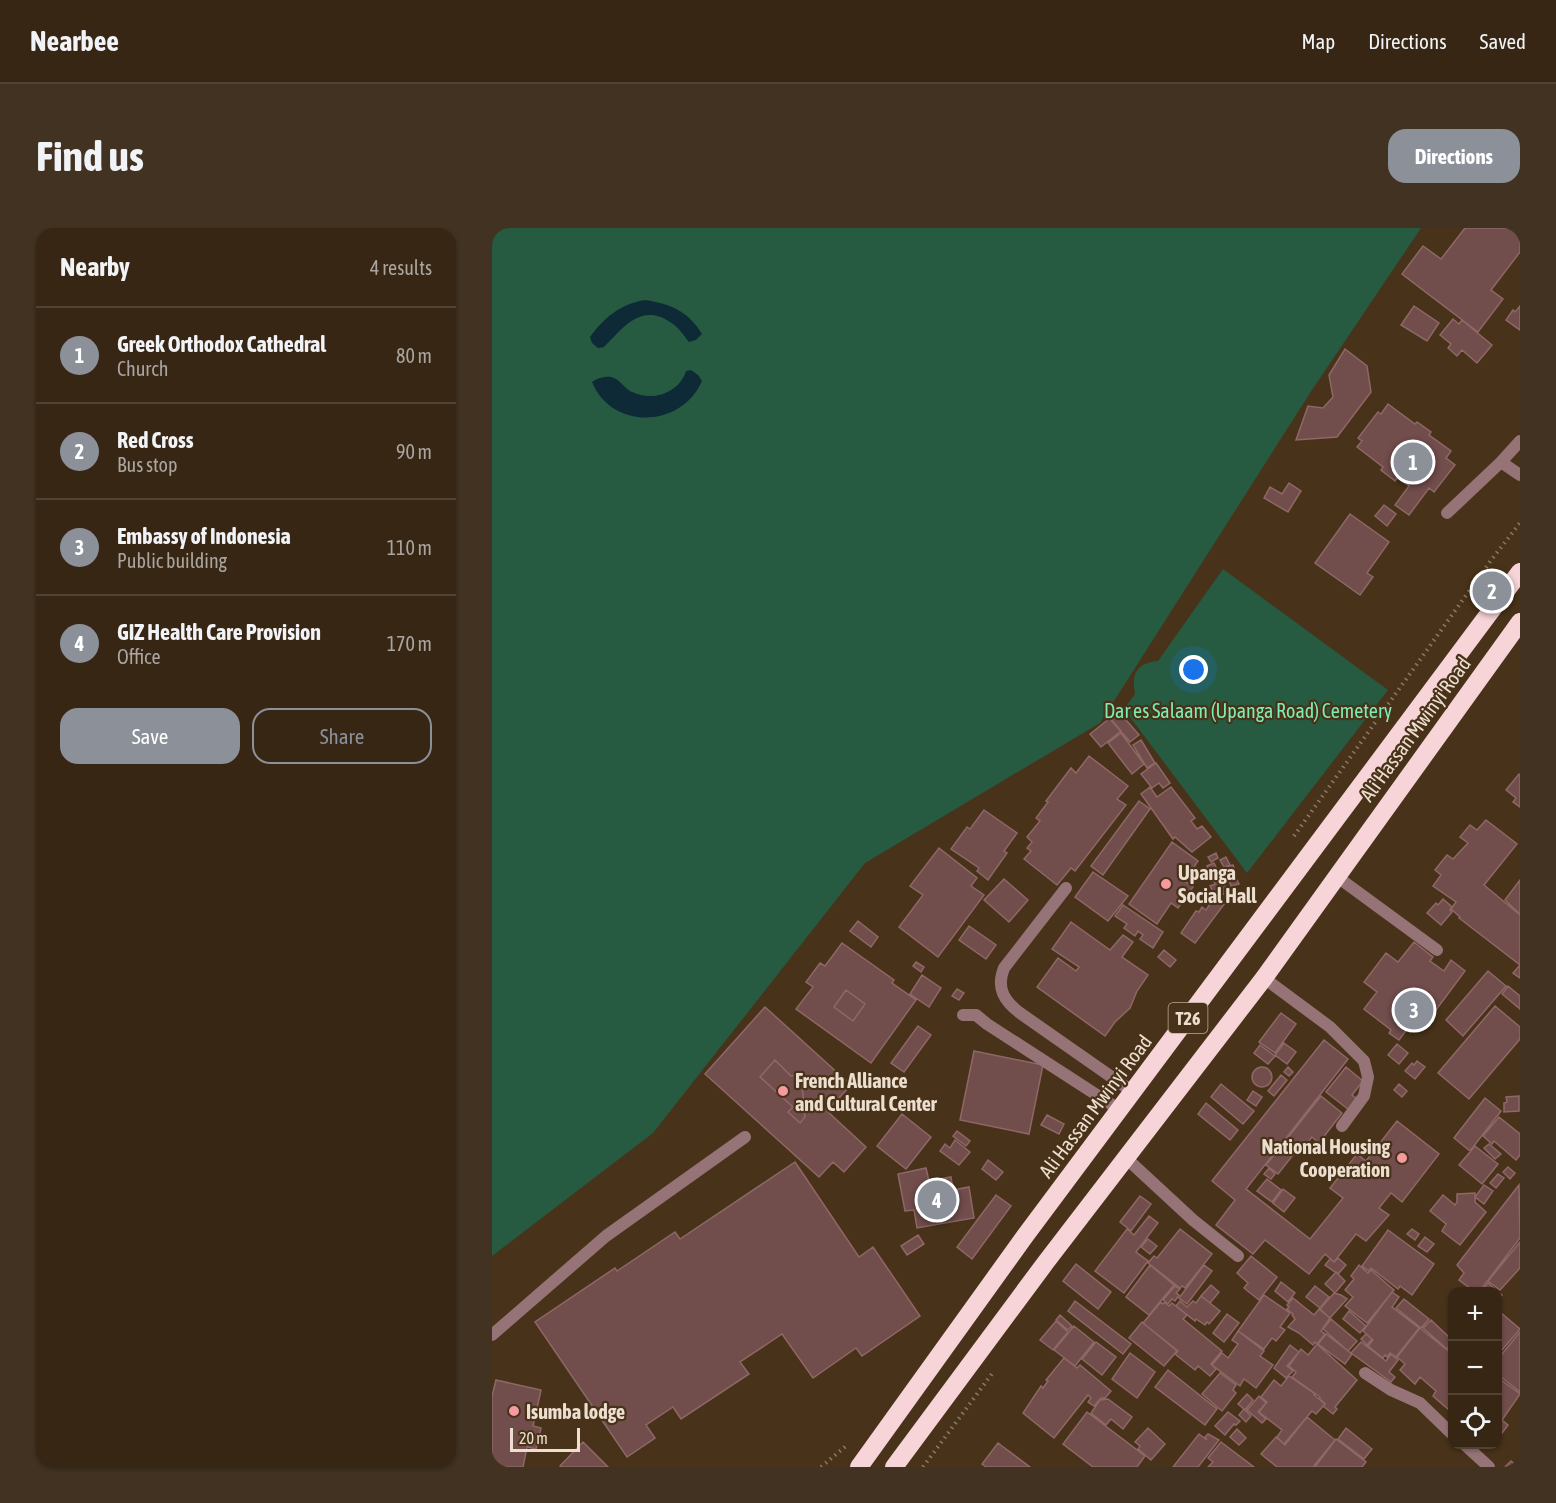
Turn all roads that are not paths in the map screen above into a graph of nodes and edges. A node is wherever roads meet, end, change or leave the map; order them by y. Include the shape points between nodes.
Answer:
1 (1520, 441) edge
2 (1501, 462) junction
3 (1520, 475) edge
4 (1448, 513) dead end
5 (1520, 572) edge
6 (1520, 622) edge
7 (1336, 876) junction
8 (1066, 888) dead end
9 (1437, 950) dead end
10 (1264, 978) junction
11 (963, 1015) dead end
12 (1133, 1092) junction
13 (1120, 1110) junction
14 (1342, 1126) dead end
15 (745, 1137) dead end
16 (1126, 1158) junction
17 (1238, 1256) dead end
18 (492, 1335) edge
19 (1365, 1373) dead end
20 (1448, 1430) edge
21 (1470, 1449) edge
22 (859, 1467) edge
23 (894, 1467) edge
24 (1490, 1467) edge

1 - 2 street
2 - 3 street
2 - 4 street
5 - 12 highway, Ali Hassan Mwinyi Road / T26
6 - 7 highway, Ali Hassan Mwinyi Road / T26
7 - 9 street
7 - 10 highway, Ali Hassan Mwinyi Road / T26
8 - 12 street via 1004,968 1001,992 1020,1014
10 - 14 street via 1330,1027 1364,1060 1368,1077 1364,1096
10 - 16 highway, Ali Hassan Mwinyi Road / T26
11 - 13 street via 976,1015
12 - 13 highway, Ali Hassan Mwinyi Road / T26
13 - 22 highway, Ali Hassan Mwinyi Road / T26
15 - 18 street via 606,1236
16 - 17 street
16 - 23 highway, Ali Hassan Mwinyi Road / T26
19 - 20 street via 1420,1403
21 - 24 street

